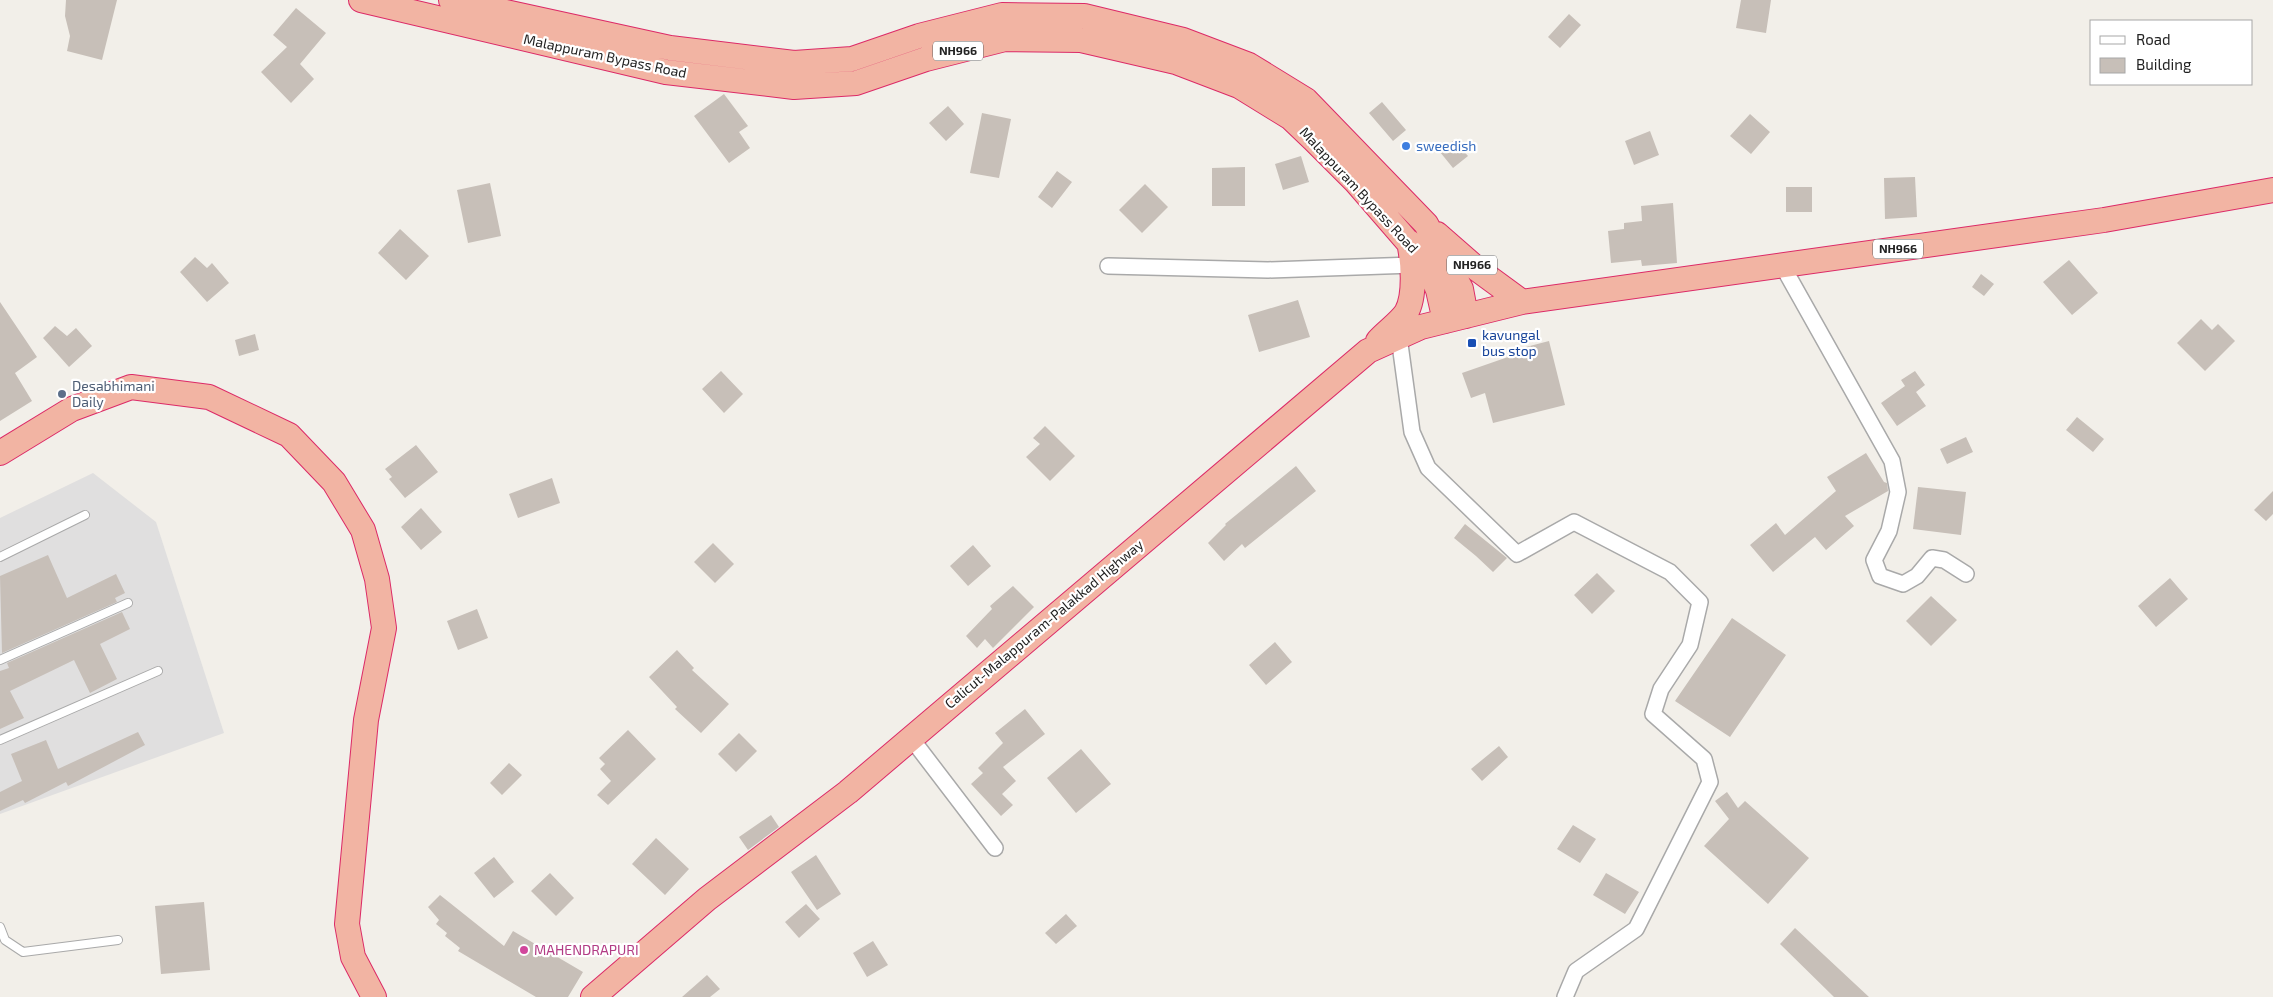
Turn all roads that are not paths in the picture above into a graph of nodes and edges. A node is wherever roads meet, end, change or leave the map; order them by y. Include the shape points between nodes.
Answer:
1 (361, 0) edge
2 (451, 0) edge
3 (2273, 190) edge
4 (1426, 224) junction
5 (1409, 242) junction
6 (1413, 265) junction
7 (1782, 265) junction
8 (1108, 266) dead end
9 (1522, 302) junction
10 (1456, 319) junction
11 (1399, 337) junction
12 (1368, 351) junction
13 (0, 453) edge
14 (85, 514) dead end
15 (0, 557) edge
16 (1966, 574) dead end
17 (128, 603) dead end
18 (0, 660) edge
19 (158, 670) dead end
20 (911, 738) junction
21 (0, 740) edge
22 (995, 848) dead end
23 (0, 927) edge
24 (118, 940) dead end
25 (374, 997) edge
26 (593, 997) edge
27 (1564, 997) edge

1 - 5 highway, Malappuram Bypass Road / NH966 via 666,72 794,87 856,83 926,59 1005,39 1081,40 1176,62 1239,86 1291,118
2 - 4 highway, Malappuram Bypass Road / NH966 via 670,48 794,63 852,59 919,36 1002,15 1084,16 1183,40 1249,65 1306,100
3 - 7 highway, NH966 via 2104,220
4 - 9 highway, NH966 via 1477,269
4 - 10 highway, Malappuram Bypass Road / NH966 via 1461,289
5 - 6 highway
5 - 10 highway, Malappuram Bypass Road / NH966 via 1427,264
6 - 8 street via 1268,270
6 - 12 highway via 1413,283 1406,312
7 - 9 highway, NH966
7 - 16 street via 1892,461 1898,492 1889,531 1874,560 1880,576 1903,584 1917,576 1932,558 1944,560
9 - 10 highway, Calicut-Malappuram-Palakkad Highway
10 - 11 highway, Calicut-Malappuram-Palakkad Highway via 1421,327
11 - 12 highway, Calicut-Malappuram-Palakkad Highway
11 - 27 street via 1412,432 1428,468 1516,554 1574,522 1670,572 1700,602 1690,645 1661,689 1653,714 1704,759 1710,782 1636,929 1576,971
12 - 20 highway, Calicut-Malappuram-Palakkad Highway
13 - 25 highway via 72,409 131,388 209,397 289,435 334,482 363,530 377,579 384,628 366,720 347,924 353,957
14 - 15 lane
17 - 18 lane
19 - 21 lane
20 - 22 street
20 - 26 highway, Calicut-Malappuram-Palakkad Highway via 848,792 707,899
23 - 24 lane via 5,940 23,952

